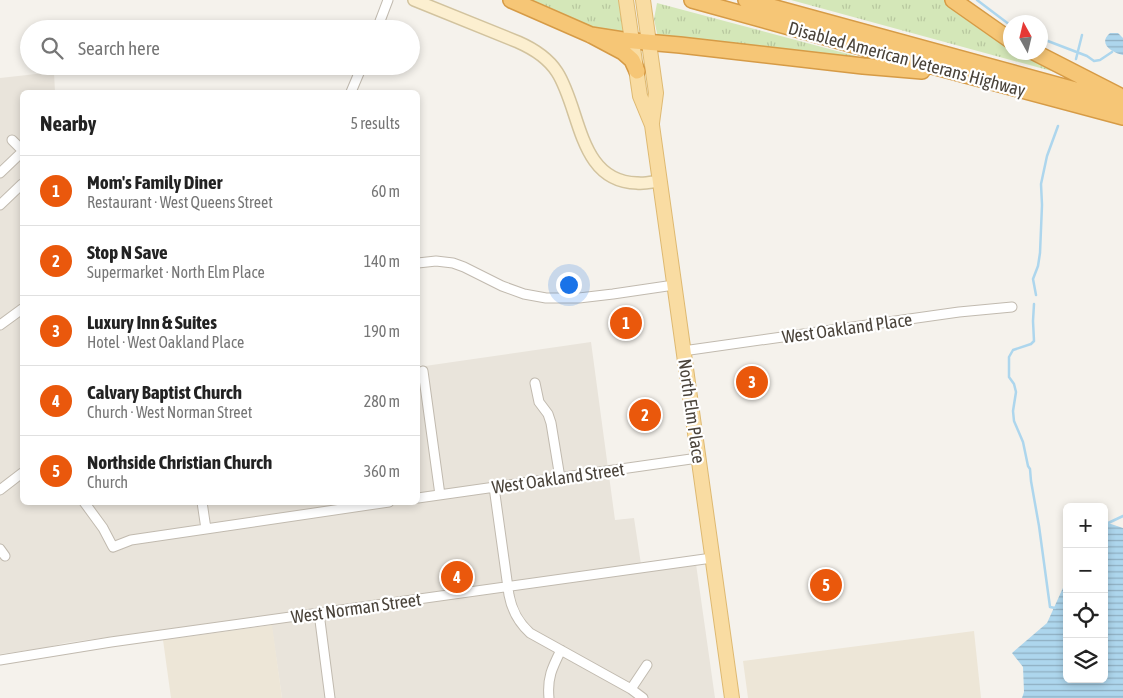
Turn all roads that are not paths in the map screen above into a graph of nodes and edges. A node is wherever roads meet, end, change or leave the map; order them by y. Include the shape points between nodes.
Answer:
1 (388, 0) edge
2 (414, 0) edge
3 (511, 0) edge
4 (626, 0) edge
5 (643, 0) edge
6 (692, 0) edge
7 (746, 0) edge
8 (953, 0) edge
9 (380, 20) edge
10 (591, 35) junction
11 (1003, 35) edge
12 (632, 37) junction
13 (648, 39) junction
14 (1048, 59) edge
15 (637, 71) junction
16 (358, 75) edge
17 (964, 75) junction
18 (352, 90) edge
19 (1123, 97) edge
20 (1123, 103) edge
21 (1123, 117) edge
22 (652, 125) junction
23 (12, 140) dead end
24 (20, 149) edge
25 (20, 153) edge
26 (0, 173) edge
27 (660, 181) junction
28 (20, 186) edge
29 (0, 204) edge
30 (420, 263) edge
31 (674, 286) junction
32 (1012, 306) dead end
33 (20, 310) edge
34 (0, 325) edge
35 (683, 351) junction
36 (423, 371) dead end
37 (535, 383) dead end
38 (698, 458) junction
39 (20, 475) edge
40 (560, 478) junction
41 (494, 487) junction
42 (0, 490) edge
43 (440, 495) junction
44 (420, 498) edge
45 (86, 505) edge
46 (202, 505) edge
47 (349, 505) edge
48 (322, 507) edge
49 (206, 529) junction
50 (712, 558) junction
51 (508, 586) junction
52 (319, 613) junction
53 (561, 650) junction
54 (0, 660) edge
55 (647, 665) dead end
56 (631, 688) junction
57 (330, 698) edge
58 (549, 698) edge
59 (643, 698) edge
60 (732, 698) edge

1 - 9 street
2 - 27 street via 532,48 544,57 564,84 581,134 596,164 620,180 638,184
3 - 10 highway
4 - 12 main road, North Elm Place
5 - 13 main road, North Elm Place
6 - 17 highway, Disabled American Veterans Highway
7 - 20 highway, Disabled American Veterans Highway
8 - 11 highway
10 - 12 highway
10 - 15 highway via 629,56
12 - 13 highway
12 - 15 main road, North Elm Place
13 - 17 highway
13 - 22 main road, North Elm Place via 656,93
14 - 19 highway
15 - 22 main road, North Elm Place via 640,96
16 - 18 street
17 - 21 highway, Disabled American Veterans Highway
22 - 27 main road, North Elm Place
23 - 24 street
25 - 26 street
27 - 31 main road, North Elm Place
28 - 29 street
30 - 31 street via 453,263 508,289 546,298 579,298
31 - 35 main road, North Elm Place
32 - 35 street, West Oakland Place
33 - 34 street
35 - 38 main road, North Elm Place
36 - 43 street
37 - 40 street via 539,402 551,423
38 - 40 street, West Oakland Street
38 - 50 main road, North Elm Place
39 - 42 street
40 - 41 street, West Oakland Street
41 - 43 street, West Oakland Street
41 - 51 street
43 - 44 street, West Oakland Street
45 - 49 street via 113,547 131,540
46 - 49 street
47 - 48 street
48 - 49 street
50 - 51 street, West Norman Street
50 - 60 main road, North Elm Place
51 - 52 street, West Norman Street
51 - 53 street via 512,609 520,623 530,633
52 - 54 street, West Norman Street
52 - 57 street
53 - 56 street
53 - 58 street via 549,676
55 - 56 street
56 - 59 street

